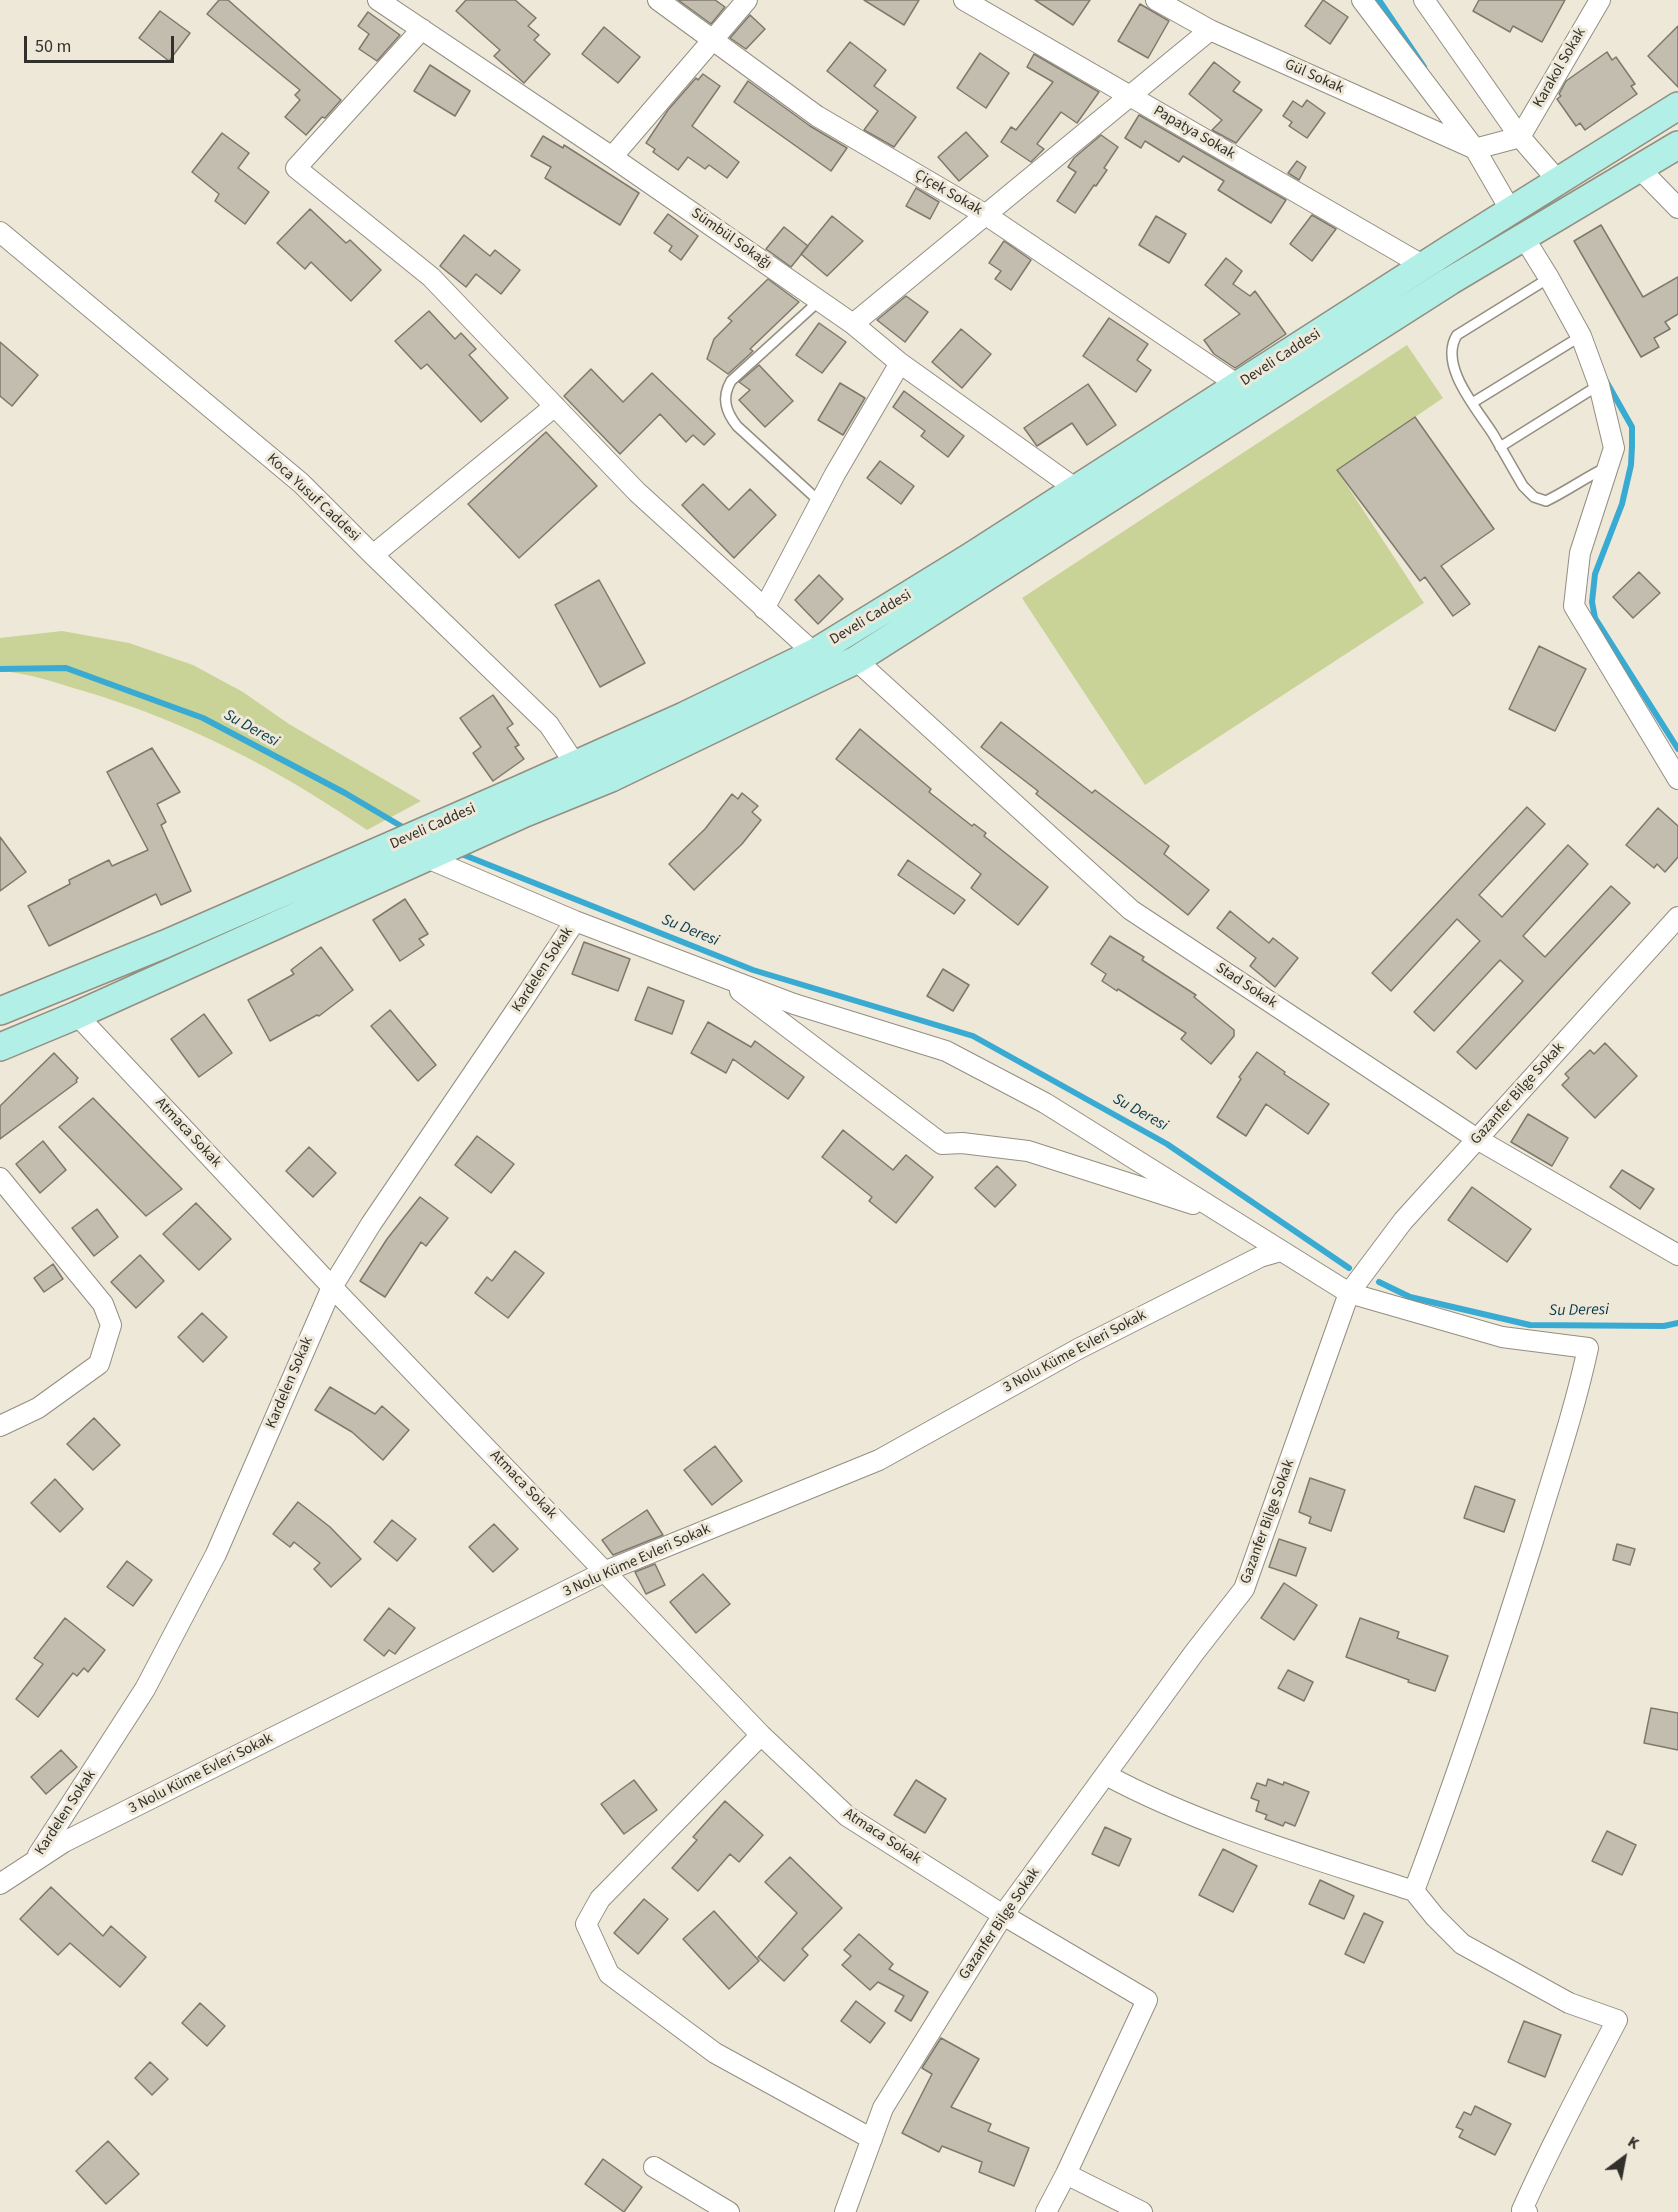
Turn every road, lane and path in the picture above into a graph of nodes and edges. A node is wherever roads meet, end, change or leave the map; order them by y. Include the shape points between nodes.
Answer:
1 (378, 0) edge
2 (658, 0) edge
3 (747, 0) edge
4 (964, 0) edge
5 (1156, 0) edge
6 (1362, 0) edge
7 (1424, 0) edge
8 (1600, 0) edge
9 (422, 29) junction
10 (1210, 30) junction
11 (711, 40) junction
12 (1131, 96) junction
13 (1678, 106) edge
14 (1520, 137) junction
15 (1678, 145) edge
16 (1475, 149) junction
17 (612, 157) junction
18 (1640, 169) junction
19 (1559, 182) junction
20 (1678, 208) edge
21 (1511, 211) junction
22 (986, 215) junction
23 (0, 232) edge
24 (1523, 236) junction
25 (1424, 266) junction
26 (1549, 278) junction
27 (819, 301) junction
28 (853, 324) junction
29 (1581, 336) junction
30 (900, 363) junction
31 (1238, 385) junction
32 (1599, 385) junction
33 (1472, 403) junction
34 (555, 406) junction
35 (1500, 447) junction
36 (1608, 466) junction
37 (1076, 489) junction
38 (820, 502) junction
39 (373, 555) junction
40 (764, 609) junction
41 (814, 653) junction
42 (856, 660) junction
43 (575, 764) junction
44 (1678, 779) edge
45 (434, 855) junction
46 (1678, 917) edge
47 (575, 921) junction
48 (721, 977) junction
49 (0, 1011) edge
50 (77, 1015) junction
51 (0, 1047) edge
52 (1478, 1139) junction
53 (0, 1178) edge
54 (1221, 1214) junction
55 (1281, 1251) junction
56 (1678, 1256) edge
57 (332, 1287) junction
58 (1349, 1293) junction
59 (0, 1426) edge
60 (606, 1571) junction
61 (761, 1735) junction
62 (1106, 1775) junction
63 (34, 1862) junction
64 (3, 1877) edge
65 (1414, 1891) junction
66 (1003, 1915) junction
67 (872, 2139) junction
68 (654, 2167) dead end
69 (1066, 2174) junction
70 (729, 2212) edge
71 (846, 2212) edge
72 (1046, 2212) edge
73 (1143, 2212) edge
74 (1527, 2212) edge

1 - 9 street, Sümbül Sokağı
2 - 11 street, Çiçek Sokak
3 - 11 street
4 - 12 street, Papatya Sokak
5 - 10 street, Gül Sokak
6 - 16 street
7 - 14 street
8 - 14 street, Karakol Sokak
9 - 17 street, Sümbül Sokağı
9 - 34 street via 296,168 431,277
10 - 12 street
10 - 16 street, Gül Sokak
11 - 17 street
11 - 22 street, Çiçek Sokak via 817,116
12 - 22 street
12 - 25 street, Papatya Sokak
13 - 19 main road, Develi Caddesi
14 - 16 street
14 - 19 street
15 - 18 main road, Develi Caddesi
16 - 21 street
17 - 27 street, Sümbül Sokağı
18 - 20 street
18 - 24 main road, Develi Caddesi
19 - 21 main road, Develi Caddesi
21 - 25 main road, Develi Caddesi
22 - 28 street
22 - 31 street, Çiçek Sokak
23 - 39 street, Koca Yusuf Caddesi via 301,483
24 - 26 street
24 - 42 main road, Develi Caddesi
25 - 31 main road, Develi Caddesi
26 - 29 street
26 - 33 lane via 1465,329 1452,342 1457,376
27 - 28 street, Sümbül Sokağı
27 - 38 lane via 731,381 725,402 737,426
28 - 30 street, Sümbül Sokağı
29 - 32 street
29 - 33 lane
30 - 37 street, Sümbül Sokağı
30 - 38 street
31 - 37 main road, Develi Caddesi
32 - 35 lane
32 - 36 street via 1614,448
33 - 35 lane
34 - 39 street
34 - 40 street via 637,492
35 - 36 lane via 1523,486 1534,497 1546,501
36 - 44 street via 1580,553 1574,606
37 - 41 main road, Develi Caddesi
38 - 40 street
39 - 43 street, Koca Yusuf Caddesi via 549,724
40 - 41 street
41 - 43 main road, Develi Caddesi
42 - 45 main road, Develi Caddesi via 611,778
42 - 52 street, Stad Sokak via 1131,910
43 - 49 main road, Develi Caddesi via 165,944
45 - 47 street
45 - 50 main road, Develi Caddesi
46 - 52 street, Gazanfer Bilge Sokak
47 - 48 street
47 - 57 street, Kardelen Sokak
48 - 54 street via 946,1051 1045,1103
48 - 54 street via 942,1144 1028,1151
50 - 51 main road, Develi Caddesi
50 - 57 street, Atmaca Sokak
52 - 56 street, Stad Sokak
52 - 58 street, Gazanfer Bilge Sokak via 1402,1221
53 - 59 street via 103,1304 111,1325 99,1364 38,1408
54 - 55 street
55 - 58 street
55 - 60 street, 3 Nolu Küme Evleri Sokak via 1260,1257 1078,1349 879,1460
57 - 60 street, Atmaca Sokak
57 - 63 street, Kardelen Sokak via 216,1554 145,1689
58 - 62 street, Gazanfer Bilge Sokak via 1244,1589
58 - 65 street via 1502,1337 1588,1348 1520,1582
60 - 61 street, Atmaca Sokak
60 - 63 street, 3 Nolu Küme Evleri Sokak via 64,1842
61 - 66 street, Atmaca Sokak via 847,1816
61 - 67 street via 600,1899 586,1924 609,1974 715,2053
62 - 65 street via 1209,1823
62 - 66 street, Gazanfer Bilge Sokak
63 - 64 street, 3 Nolu Küme Evleri Sokak
65 - 74 street via 1462,1944 1569,2003 1617,2020 1541,2168 1522,2210
66 - 67 street, Gazanfer Bilge Sokak via 883,2108
66 - 69 street, Atmaca Sokak via 1148,2000
67 - 71 street, Gazanfer Bilge Sokak
68 - 70 street
69 - 72 street
69 - 73 street

